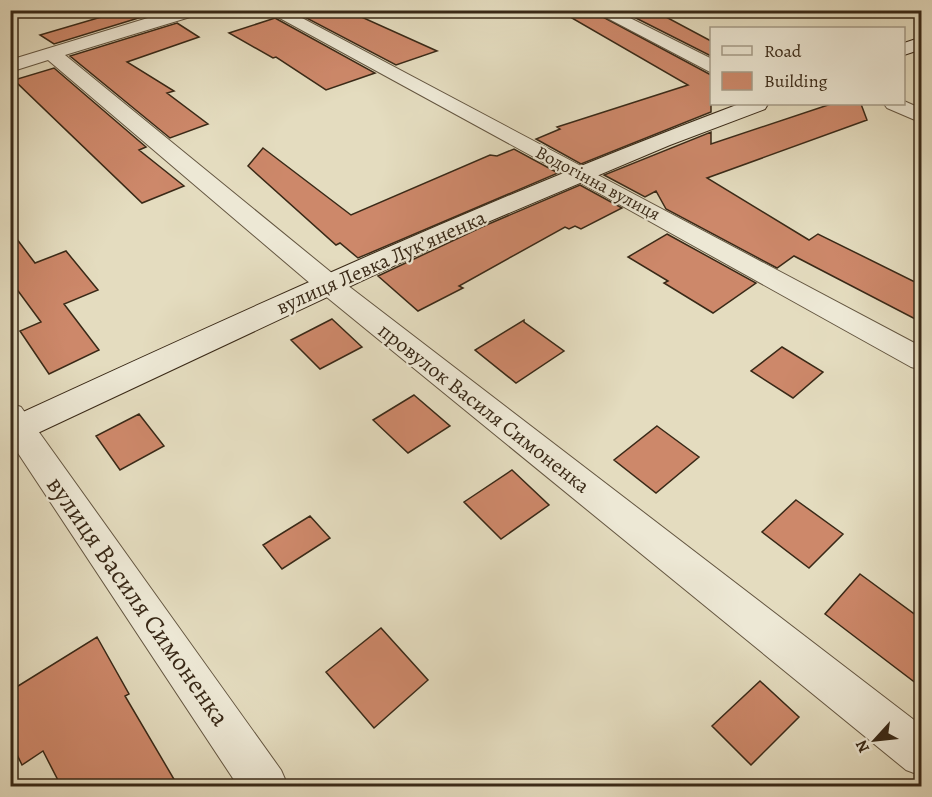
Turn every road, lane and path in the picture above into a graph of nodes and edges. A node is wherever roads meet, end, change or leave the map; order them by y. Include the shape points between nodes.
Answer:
1 (194, 10) edge
2 (273, 10) edge
3 (600, 10) edge
4 (921, 43) edge
5 (905, 48) edge
6 (52, 54) junction
7 (10, 66) edge
8 (710, 66) edge
9 (754, 105) edge
10 (896, 105) edge
11 (921, 117) edge
12 (580, 173) junction
13 (328, 284) junction
14 (921, 360) edge
15 (13, 426) edge
16 (921, 754) edge
17 (266, 786) edge

1 - 6 street
2 - 12 street, Водогінна вулиця
3 - 8 street
4 - 5 street
6 - 7 street
6 - 13 street, провулок Василя Симоненка
9 - 12 street, вулиця Левка Лукʼяненка
10 - 11 street
12 - 13 street, вулиця Левка Лукʼяненка
12 - 14 street, Водогінна вулиця
13 - 15 street, вулиця Левка Лукʼяненка
13 - 16 street, провулок Василя Симоненка
15 - 17 street, вулиця Василя Симоненка

